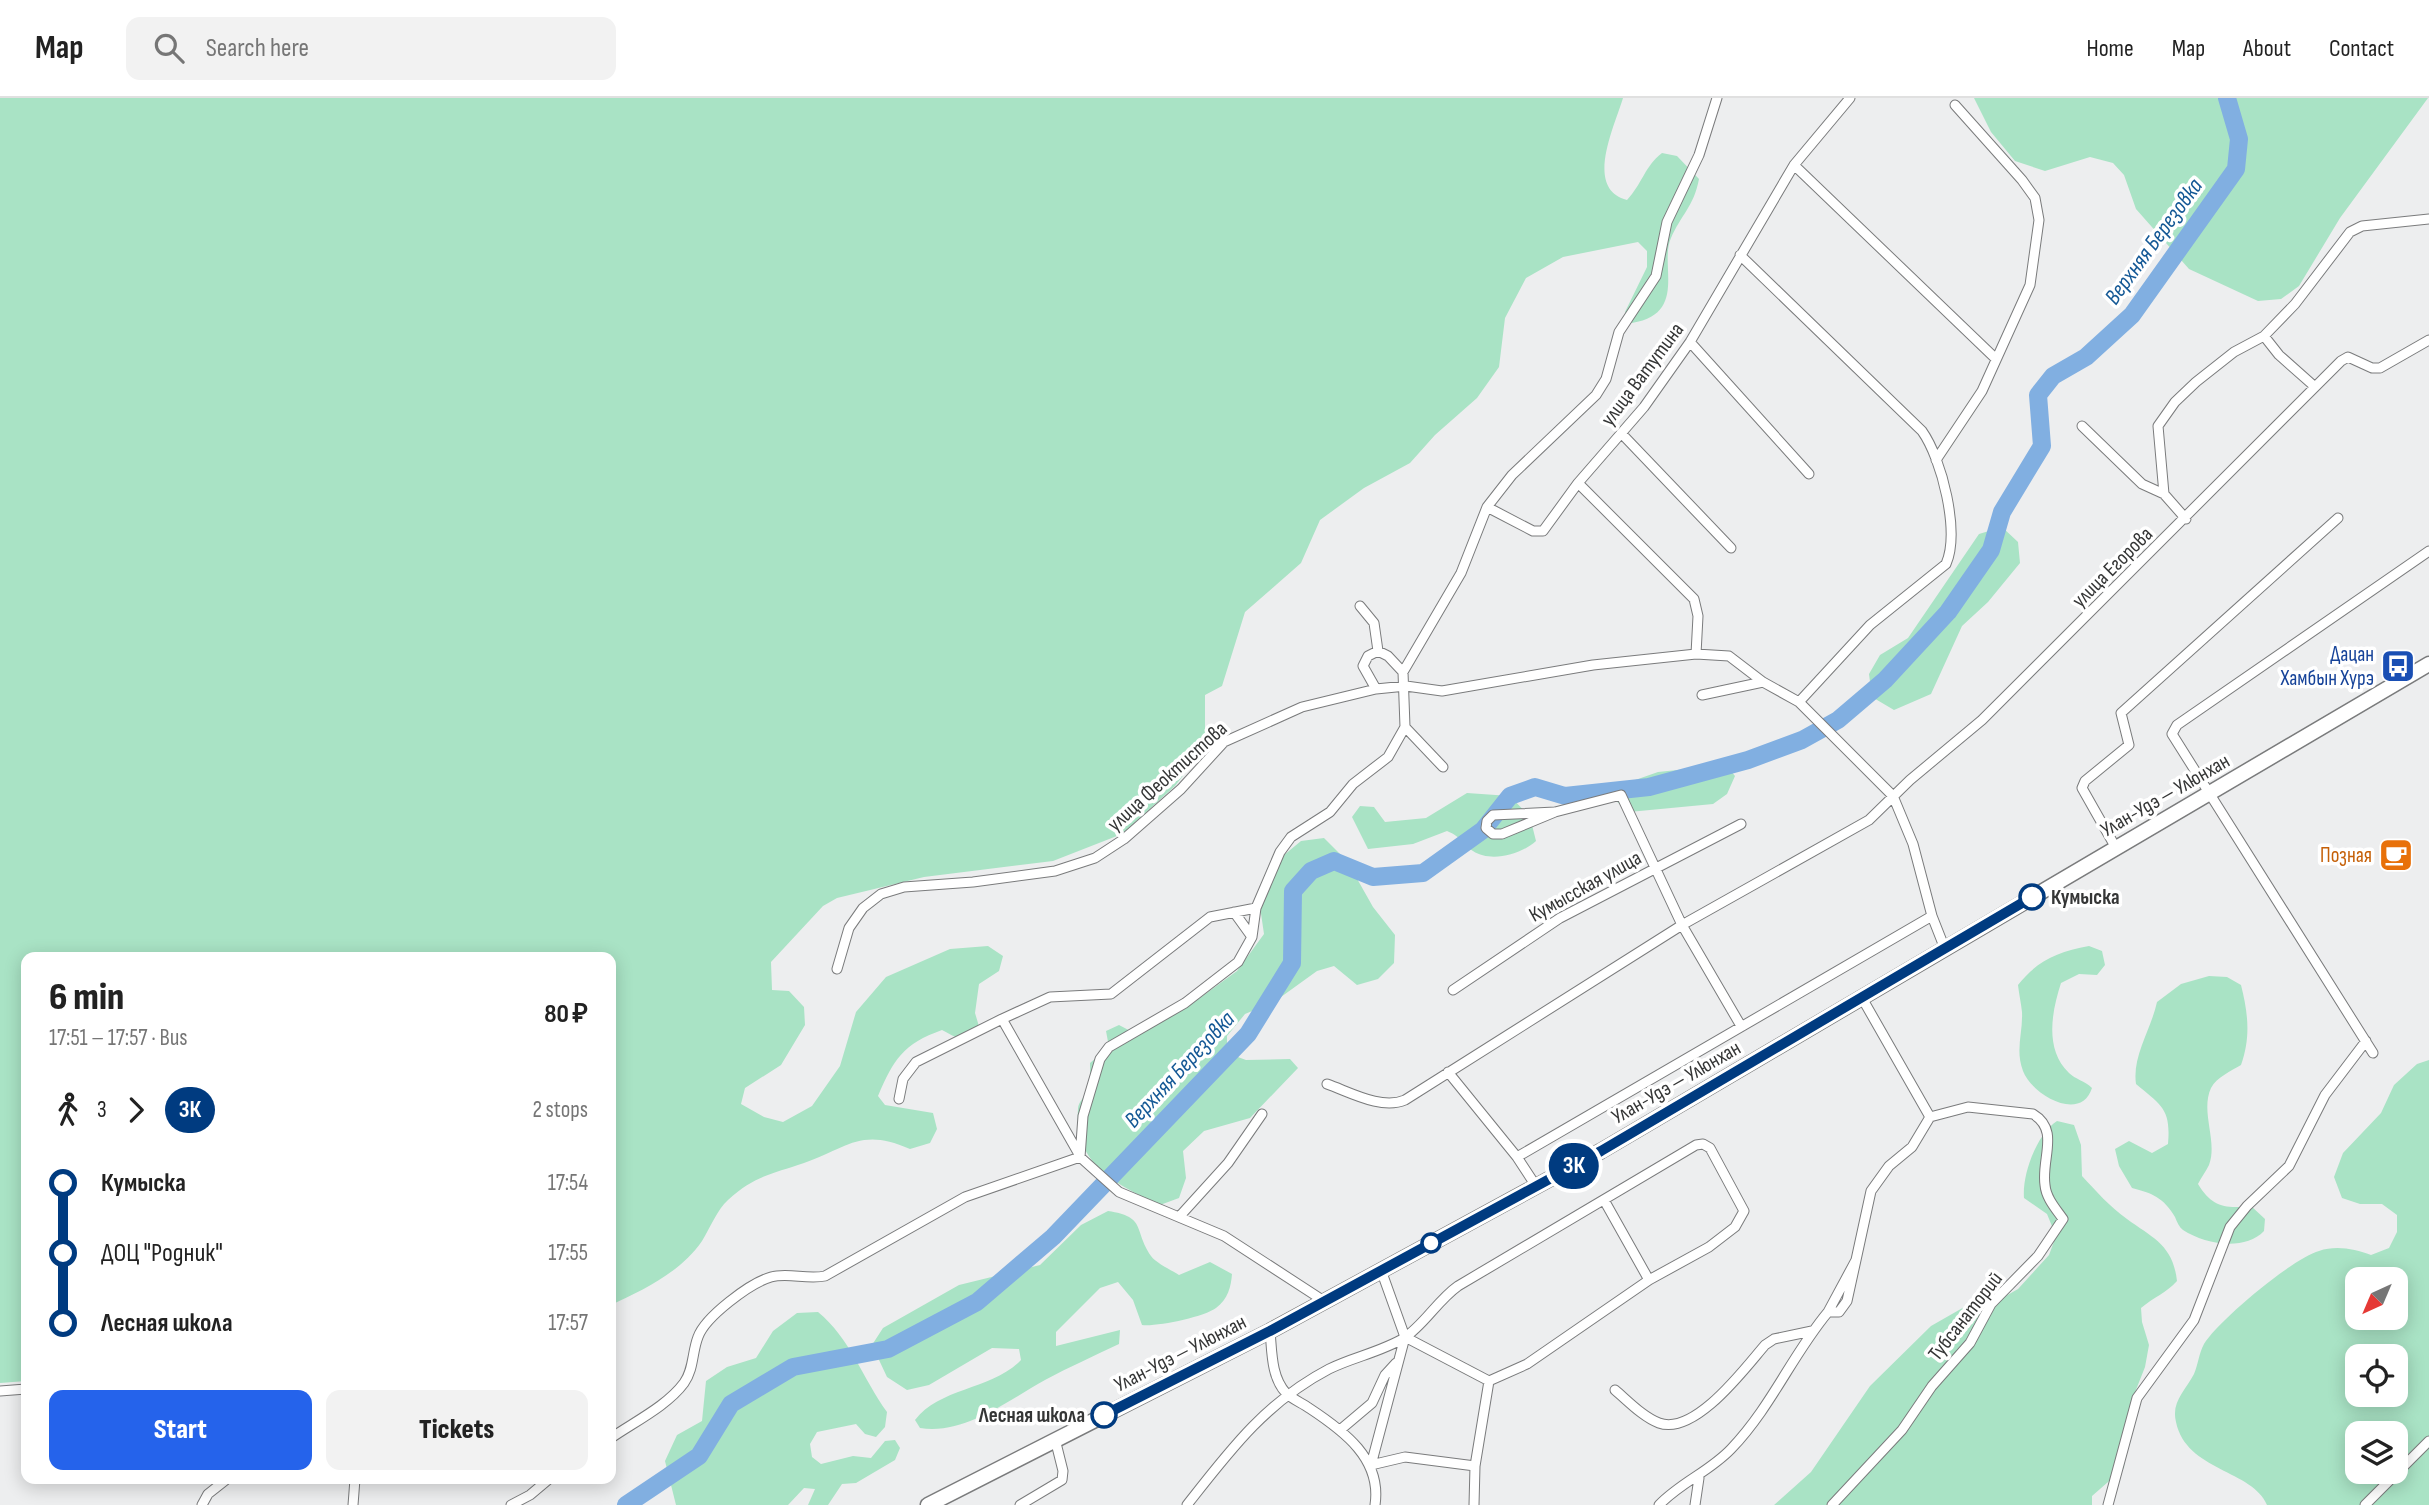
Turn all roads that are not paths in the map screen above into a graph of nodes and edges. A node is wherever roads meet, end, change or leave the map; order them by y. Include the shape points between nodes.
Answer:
1 (1717, 98) edge
2 (1850, 98) edge
3 (1955, 105) dead end
4 (1794, 165) junction
5 (2429, 219) edge
6 (1740, 255) junction
7 (2264, 336) junction
8 (2429, 340) edge
9 (1690, 342) junction
10 (1995, 358) junction
11 (2314, 386) junction
12 (2082, 426) dead end
13 (1621, 433) junction
14 (1936, 460) junction
15 (1809, 474) dead end
16 (1578, 483) junction
17 (2164, 494) junction
18 (1486, 507) junction
19 (2338, 518) dead end
20 (2186, 519) junction
21 (1731, 548) dead end
22 (2429, 551) edge
23 (1360, 606) dead end
24 (1378, 651) junction
25 (1696, 654) junction
26 (2429, 664) edge
27 (1404, 672) junction
28 (1763, 682) junction
29 (1406, 687) junction
30 (1376, 690) junction
31 (1702, 695) dead end
32 (1799, 702) junction
33 (1405, 727) junction
34 (1443, 767) dead end
35 (2209, 794) junction
36 (1894, 796) junction
37 (1555, 812) junction
38 (1741, 824) dead end
39 (2116, 848) junction
40 (1655, 868) junction
41 (1256, 908) junction
42 (1234, 912) junction
43 (1932, 916) junction
44 (1682, 925) junction
45 (1252, 937) junction
46 (1945, 949) junction
47 (837, 969) dead end
48 (1453, 990) dead end
49 (1862, 998) junction
50 (1002, 1019) junction
51 (1741, 1027) junction
52 (2367, 1041) junction
53 (2373, 1053) dead end
54 (1448, 1072) junction
55 (1327, 1084) dead end
56 (899, 1099) dead end
57 (1262, 1114) dead end
58 (1930, 1117) junction
59 (1080, 1157) junction
60 (1517, 1157) junction
61 (1536, 1186) junction
62 (1604, 1200) junction
63 (1179, 1217) junction
64 (1381, 1270) junction
65 (1649, 1280) junction
66 (1324, 1301) junction
67 (1270, 1331) junction
68 (1812, 1331) junction
69 (1405, 1337) junction
70 (1399, 1360) junction
71 (1489, 1381) junction
72 (21, 1389) edge
73 (1615, 1390) dead end
74 (0, 1391) edge
75 (1286, 1394) junction
76 (1340, 1430) junction
77 (616, 1434) edge
78 (1055, 1440) junction
79 (2429, 1441) edge
80 (1371, 1465) junction
81 (1475, 1466) junction
82 (1699, 1478) junction
83 (221, 1484) edge
84 (355, 1484) edge
85 (543, 1484) edge
86 (202, 1505) edge
87 (353, 1505) edge
88 (511, 1505) edge
89 (928, 1505) edge
90 (1020, 1505) edge
91 (1187, 1505) edge
92 (1375, 1505) edge
93 (1474, 1505) edge
94 (1659, 1505) edge
95 (1695, 1505) edge
96 (1832, 1505) edge
97 (2108, 1505) edge
98 (2365, 1505) edge

1 - 18 street via 1699,155 1667,222 1656,276 1619,332 1606,379 1596,395 1512,475
2 - 4 street, улица Ватутина
3 - 10 street via 2022,180 2035,198 2039,220 2030,285
4 - 6 street, улица Ватутина
4 - 10 street
5 - 7 street via 2362,226 2350,232
6 - 9 street, улица Ватутина
6 - 14 street via 1922,431
7 - 11 street
7 - 17 street via 2216,365 2166,413 2157,437
8 - 11 street, улица Егорова via 2380,368 2348,357
9 - 13 street, улица Ватутина
9 - 15 street
10 - 14 street via 1982,391
11 - 20 street, улица Егорова
12 - 17 street via 2142,484
13 - 16 street, улица Ватутина
13 - 21 street
14 - 32 street via 1953,536 1947,564 1870,625
16 - 18 street, улица Ватутина via 1543,531 1533,531
16 - 25 street via 1694,600
17 - 20 street
18 - 27 street via 1461,573
19 - 39 street via 2121,713 2129,745 2082,788
20 - 36 street, улица Егорова via 1982,720
22 - 35 street via 2173,729 2174,739
23 - 24 street via 1374,623
24 - 27 street
24 - 30 street via 1368,656 1363,666
25 - 28 street, улица Феоктистова via 1729,656
25 - 29 street, улица Феоктистова via 1593,665 1442,691
26 - 35 main road, Улан-Удэ — Улюнхан
27 - 29 street
28 - 31 street
28 - 32 street, улица Феоктистова
29 - 30 street, улица Феоктистова
29 - 33 street
30 - 47 street, улица Феоктистова via 1302,708 1231,738 1124,839 1095,858 1055,871 904,887 881,894 863,908 849,928
32 - 36 street, улица Феоктистова
33 - 34 street
33 - 41 street via 1388,757 1353,784 1330,812 1291,837
35 - 39 main road, Улан-Удэ — Улюнхан
35 - 52 street
36 - 43 street, улица Феоктистова via 1913,844
36 - 44 street, улица Егорова via 1857,829
37 - 37 street via 1502,834 1486,828 1493,815
37 - 40 street via 1621,795
38 - 40 street, Кумысская улица
39 - 46 main road, Улан-Удэ — Улюнхан
40 - 44 street
40 - 48 street, Кумысская улица via 1560,918
41 - 42 street
41 - 45 street
42 - 45 street
42 - 50 street via 1203,921 1111,994 1050,997
43 - 46 street, улица Феоктистова
43 - 51 street
44 - 51 street
44 - 54 street, улица Егорова
45 - 59 street via 1246,952 1229,970 1104,1053 1089,1088
46 - 49 main road, Улан-Удэ — Улюнхан
49 - 58 street
49 - 61 main road, Улан-Удэ — Улюнхан
50 - 56 street via 916,1062 903,1079
50 - 59 street
51 - 60 street
52 - 53 street
52 - 97 street via 2325,1096 2289,1166 2230,1227 2199,1311 2137,1398
54 - 55 street, улица Егорова via 1394,1104
54 - 60 street
57 - 63 street via 1228,1163
58 - 68 street via 1912,1147 1889,1166 1871,1191 1856,1260 1828,1312
58 - 96 street, Тубсанаторий via 1968,1107 2033,1114 2041,1119 2049,1135 2045,1185 2063,1220 2038,1256 1991,1304 1970,1343 1932,1386 1911,1419
59 - 63 street via 1119,1192
59 - 77 street via 965,1197 825,1276 782,1276 760,1283 710,1316 680,1387
60 - 61 street
61 - 64 main road, Улан-Удэ — Улюнхан
62 - 65 street
62 - 65 street via 1696,1145 1710,1149 1744,1211 1735,1227 1709,1247
62 - 69 street via 1458,1286
63 - 66 street via 1248,1250
64 - 66 main road, Улан-Удэ — Улюнхан
64 - 69 street
65 - 71 street via 1527,1364
66 - 67 main road, Улан-Удэ — Улюнхан
67 - 75 street via 1276,1376
67 - 78 main road, Улан-Удэ — Улюнхан
68 - 73 street via 1765,1345 1719,1397 1682,1422 1659,1423
68 - 82 street via 1771,1401 1732,1448
69 - 70 street
69 - 71 street
69 - 75 street via 1330,1369
70 - 76 street via 1385,1375 1372,1403
70 - 80 street
71 - 81 street
72 - 74 street
75 - 76 street
75 - 91 street via 1238,1441
76 - 80 street
78 - 89 main road, Улан-Удэ — Улюнхан
78 - 90 street via 1062,1480
79 - 98 street
80 - 81 street via 1405,1457
80 - 92 street via 1376,1479
81 - 93 street
82 - 94 street via 1679,1486
82 - 95 street
83 - 86 street
84 - 87 street
85 - 88 street

